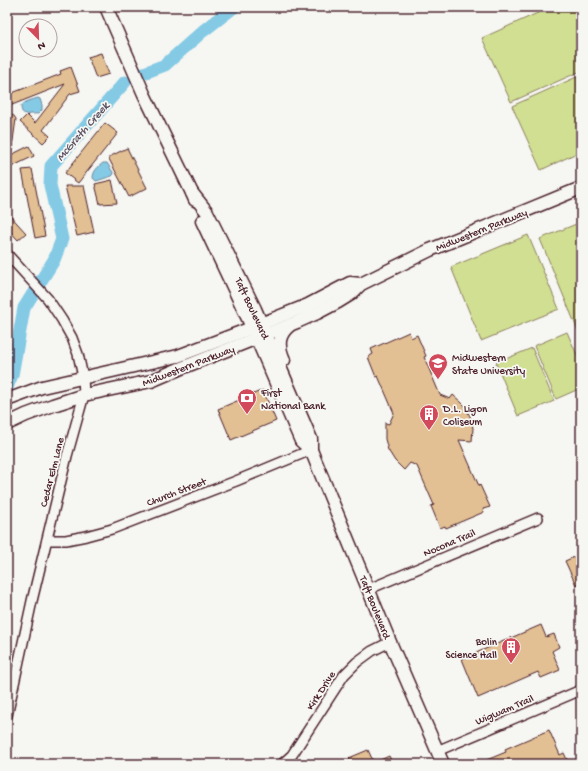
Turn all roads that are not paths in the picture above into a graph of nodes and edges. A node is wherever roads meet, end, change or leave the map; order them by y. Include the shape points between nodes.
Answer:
1 (106, 7) edge
2 (581, 188) edge
3 (7, 254) edge
4 (361, 284) junction
5 (290, 324) junction
6 (259, 331) junction
7 (83, 377) junction
8 (84, 395) junction
9 (10, 399) edge
10 (7, 424) edge
11 (306, 428) junction
12 (311, 450) junction
13 (538, 518) dead end
14 (47, 540) junction
15 (369, 589) junction
16 (390, 642) junction
17 (581, 690) edge
18 (7, 716) edge
19 (437, 751) junction
20 (282, 764) edge
21 (443, 764) edge

1 - 6 main road, Taft Boulevard via 144,94 192,192 207,212
2 - 4 main road, Midwestern Parkway via 430,250
3 - 7 street, Cedar Elm Lane via 48,298 62,320 78,354
4 - 5 main road, Midwestern Parkway via 338,302
4 - 6 main road, Midwestern Parkway via 350,283
5 - 6 main road, Midwestern Parkway
5 - 11 main road via 281,334 280,348
6 - 7 main road, Midwestern Parkway via 178,356
6 - 8 main road, Midwestern Parkway via 151,381
6 - 11 main road, Taft Boulevard
6 - 12 main road, Taft Boulevard via 301,441
7 - 8 street, Cedar Elm Lane
7 - 9 main road, Midwestern Parkway via 42,386
8 - 10 main road, Midwestern Parkway
8 - 14 street, Cedar Elm Lane
11 - 12 main road, Taft Boulevard via 311,439
12 - 14 street, Church Street via 112,529 66,540
12 - 15 main road, Taft Boulevard
13 - 15 street, Nocona Trail
14 - 18 street, Cedar Elm Lane
15 - 16 main road, Taft Boulevard
16 - 19 main road, Taft Boulevard
16 - 20 street, Kirk Drive via 367,654 344,675 292,755
17 - 19 street, Wigwam Trail
19 - 21 main road, Taft Boulevard

